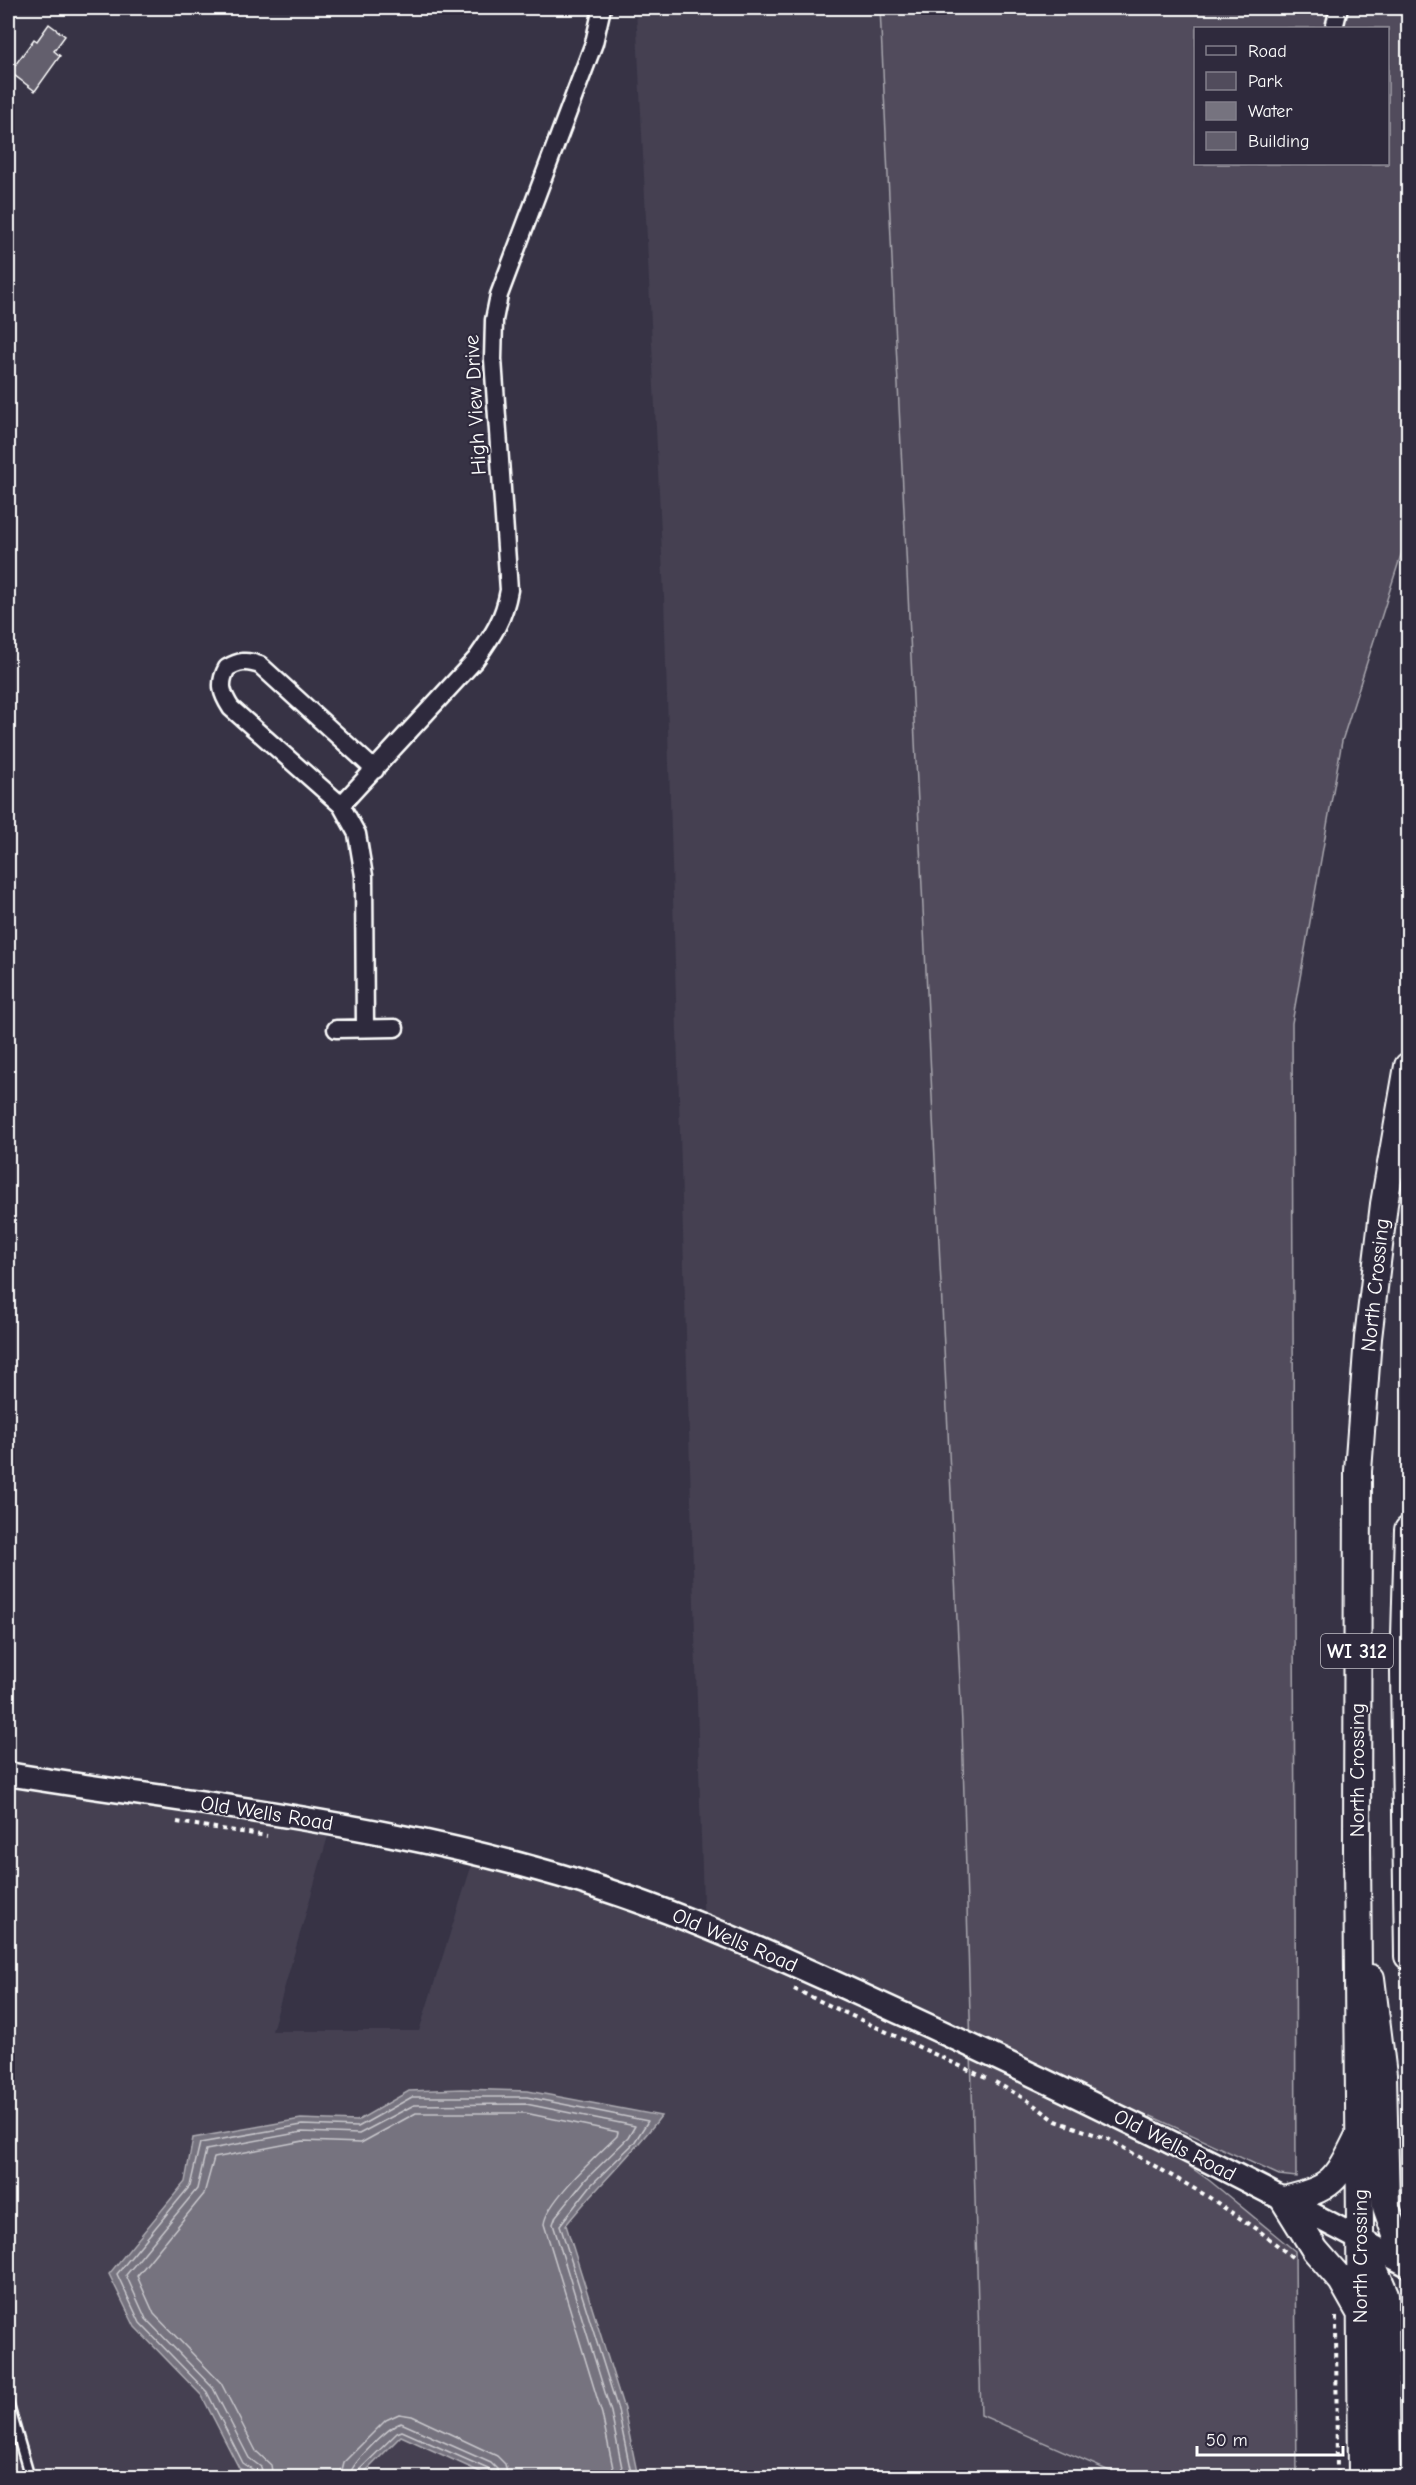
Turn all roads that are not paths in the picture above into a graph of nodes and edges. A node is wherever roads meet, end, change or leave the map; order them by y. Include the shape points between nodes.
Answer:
1 (602, 8) edge
2 (1339, 8) edge
3 (1334, 27) edge
4 (375, 770) junction
5 (341, 805) junction
6 (365, 1028) junction
7 (395, 1028) dead end
8 (336, 1029) dead end
9 (1408, 1066) edge
10 (1408, 1530) edge
11 (8, 1774) edge
12 (1357, 1883) junction
13 (1408, 1956) edge
14 (1360, 2134) junction
15 (1284, 2200) junction
16 (1361, 2239) junction
17 (1408, 2263) edge
18 (1347, 2313) junction
19 (8, 2402) edge
20 (30, 2478) edge
21 (1362, 2478) edge
22 (1387, 2478) edge

1 - 4 street, High View Drive via 594,43 499,295 494,320 493,358 509,590 505,612 476,659
2 - 3 street
4 - 5 street, High View Drive
4 - 5 street via 260,664 239,661 227,668 220,685 231,708
5 - 6 street via 357,834 362,857
6 - 7 street
6 - 8 street
9 - 12 main road, North Crossing / WI 312 via 1383,1203 1358,1471
10 - 13 main road, WI 312 via 1404,1671
11 - 15 street, Old Wells Road via 401,1836 596,1886 774,1955 1010,2063
12 - 14 main road, North Crossing / WI 312
12 - 17 main road via 1383,2075 1386,2207
14 - 15 main road via 1328,2185
14 - 16 main road, North Crossing / WI 312
15 - 16 street, Old Wells Road
15 - 18 main road via 1315,2250 1346,2287
16 - 17 street, Old Wells Road
16 - 18 main road, North Crossing / WI 312
16 - 22 main road via 1385,2294
18 - 21 main road, North Crossing / WI 312
19 - 20 lane

